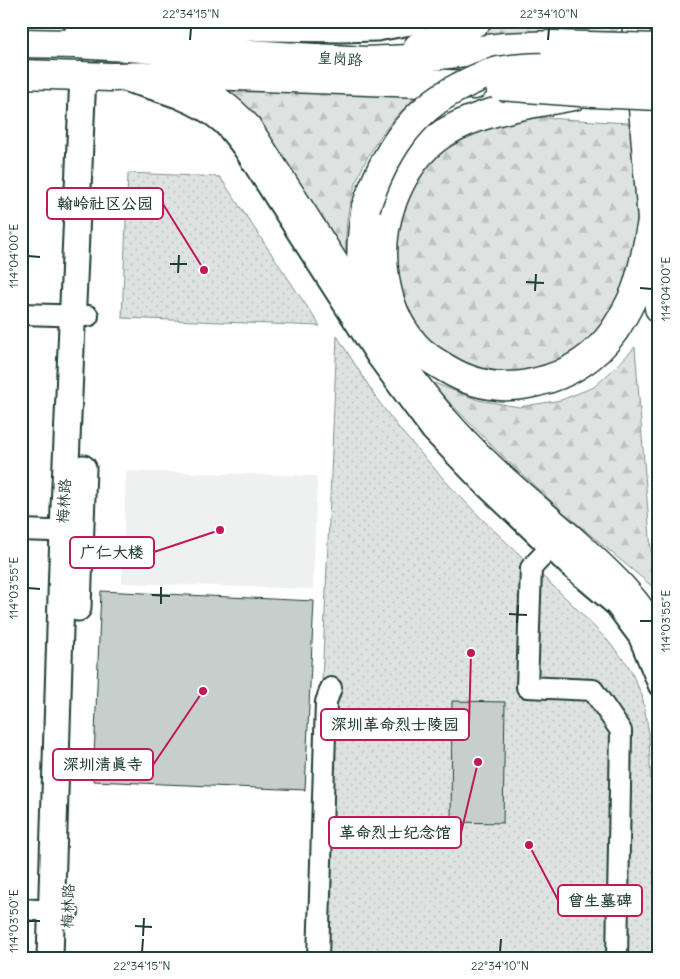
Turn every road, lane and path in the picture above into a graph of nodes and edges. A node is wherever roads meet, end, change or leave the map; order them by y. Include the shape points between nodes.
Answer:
1 (416, 21) edge
2 (477, 21) edge
3 (636, 21) edge
4 (75, 33) edge
5 (21, 43) edge
6 (659, 48) edge
7 (366, 61) junction
8 (659, 71) edge
9 (21, 74) edge
10 (98, 76) junction
11 (158, 76) junction
12 (593, 93) junction
13 (659, 96) edge
14 (652, 221) junction
15 (659, 308) edge
16 (21, 314) edge
17 (80, 316) junction
18 (384, 340) junction
19 (21, 530) edge
20 (72, 532) junction
21 (550, 548) junction
22 (659, 641) edge
23 (659, 686) edge
24 (331, 688) dead end
25 (21, 909) edge
26 (60, 911) junction
27 (50, 958) edge
28 (66, 958) edge
29 (318, 958) edge
30 (617, 958) edge

1 - 4 main road via 377,28 117,26
2 - 7 highway via 429,44
3 - 14 highway
4 - 5 highway, 皇岗路
4 - 7 highway, 皇岗路
6 - 7 highway, 皇岗路, bridge via 504,47 408,60
8 - 18 highway, bridge via 558,67 498,72 448,92 427,108 397,141 385,160 366,207 361,255 364,282
9 - 10 highway, 皇岗路
10 - 11 highway, 皇岗路
10 - 17 main road, 梅林路
10 - 21 street via 176,96 222,124 243,148 410,403 481,482
11 - 12 highway, 皇岗路, bridge via 500,86
11 - 18 highway via 210,96 247,127
12 - 13 highway, 皇岗路, bridge
12 - 14 highway, bridge via 519,106 463,123 442,134 422,152 396,191 387,216 384,271 399,323 430,359 456,375 480,384 502,387 550,380 595,352 613,331 639,282
14 - 15 highway
16 - 17 street
17 - 20 main road, 梅林路
18 - 22 highway via 452,430 608,572 637,604
19 - 20 street
20 - 26 main road, 梅林路
21 - 23 street via 627,619 639,637
21 - 30 street via 531,568 527,687 593,690 621,731
24 - 29 street via 326,702
25 - 26 street
26 - 27 main road, 梅林路
26 - 28 main road, 梅林路

